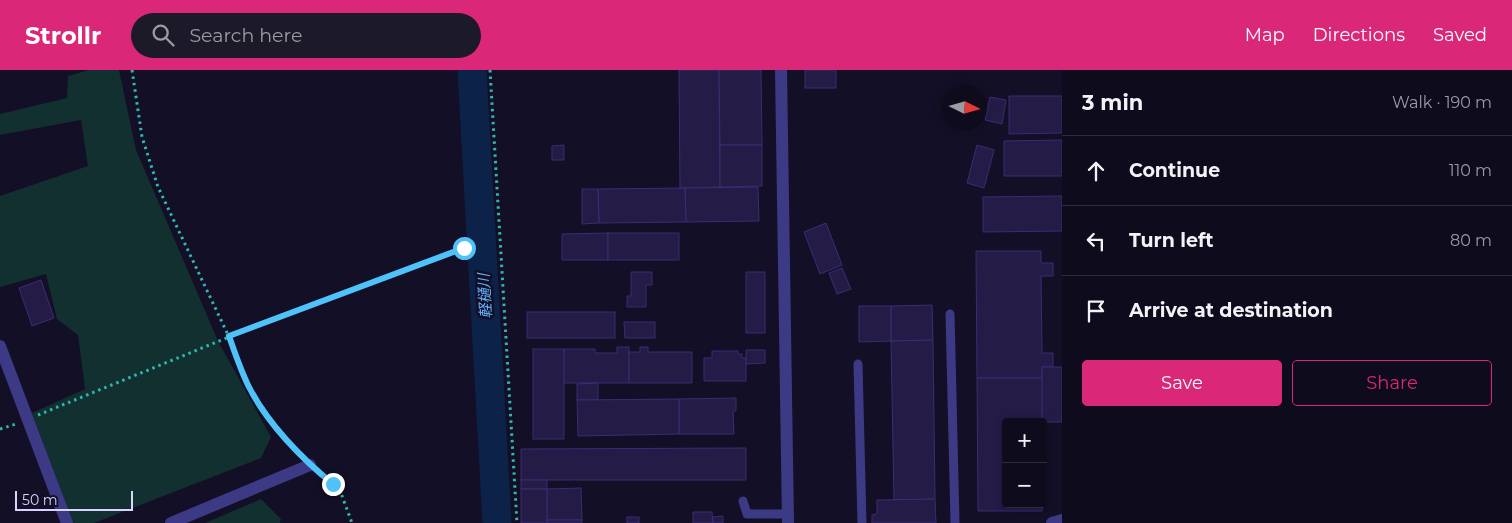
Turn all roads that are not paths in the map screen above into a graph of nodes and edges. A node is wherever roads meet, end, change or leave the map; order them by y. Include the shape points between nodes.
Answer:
1 (781, 70) edge
2 (950, 314) dead end
3 (0, 346) edge
4 (858, 364) dead end
5 (310, 465) road end
6 (743, 501) dead end
7 (788, 518) edge
8 (1062, 520) edge
9 (67, 523) edge
10 (170, 523) edge
11 (862, 523) edge
12 (955, 523) edge
13 (1052, 523) edge

1 - 7 street
2 - 12 lane
3 - 9 street
4 - 11 lane
5 - 10 street
6 - 7 lane via 747,514
8 - 13 street

